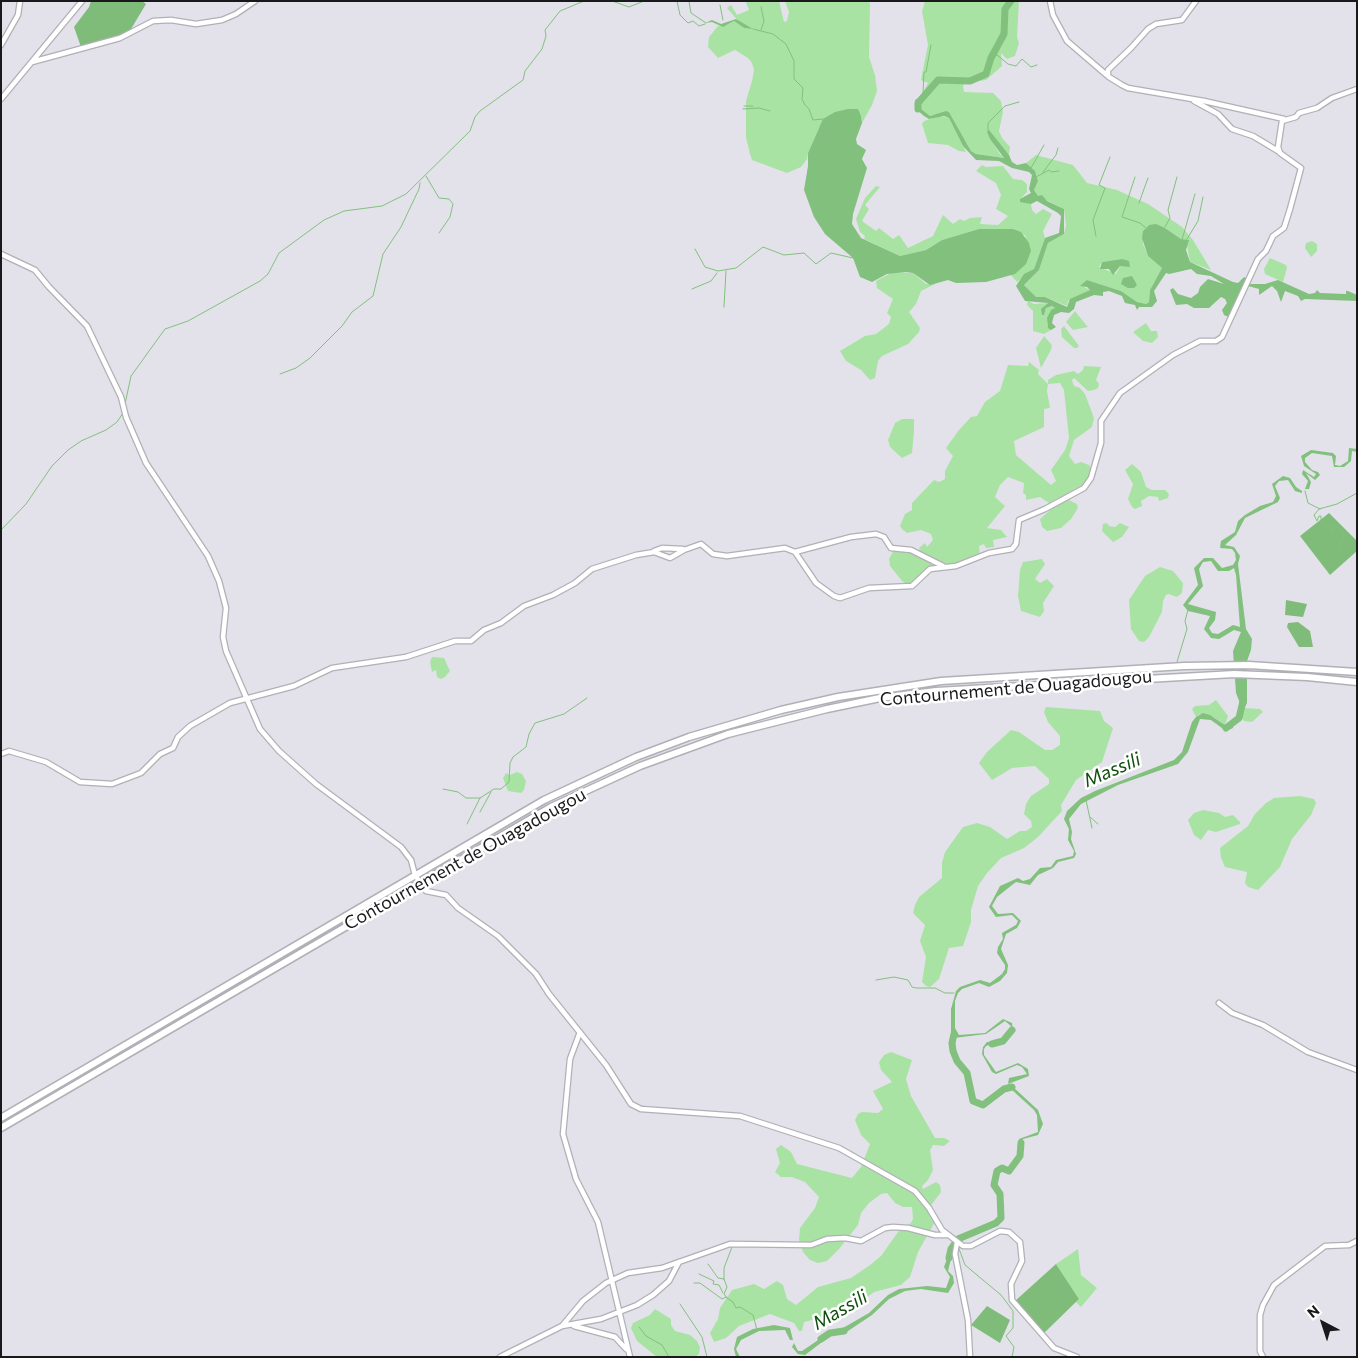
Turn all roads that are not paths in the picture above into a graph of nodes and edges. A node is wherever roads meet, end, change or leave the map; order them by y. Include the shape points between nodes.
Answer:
1 (20, 1) edge
2 (256, 1) edge
3 (1050, 1) edge
4 (1196, 1) edge
5 (81, 2) edge
6 (1, 45) edge
7 (32, 62) junction
8 (1108, 76) junction
9 (1357, 89) edge
10 (1, 99) edge
11 (1190, 100) junction
12 (1284, 119) junction
13 (1280, 153) junction
14 (1, 254) edge
15 (686, 549) junction
16 (650, 552) junction
17 (795, 552) junction
18 (944, 567) junction
19 (1357, 672) edge
20 (1357, 682) edge
21 (247, 698) junction
22 (1, 754) edge
23 (415, 875) junction
24 (420, 883) junction
25 (1219, 1003) dead end
26 (580, 1032) junction
27 (1357, 1070) edge
28 (1, 1118) edge
29 (1, 1128) edge
30 (947, 1235) junction
31 (1357, 1241) edge
32 (957, 1242) junction
33 (679, 1262) junction
34 (612, 1280) junction
35 (620, 1312) junction
36 (572, 1325) junction
37 (562, 1326) junction
38 (627, 1350) junction
39 (500, 1357) edge
40 (630, 1357) edge
41 (970, 1357) edge
42 (1077, 1357) edge
43 (1263, 1357) edge

1 - 6 street via 18,15
2 - 7 street via 222,20 196,24 152,21 120,38
3 - 8 street via 1063,36
4 - 8 street via 1182,20 1156,24 1148,29 1108,70
5 - 7 street
7 - 10 street
8 - 11 street via 1128,88
9 - 12 street via 1299,113 1296,118
11 - 12 street
11 - 13 street via 1218,114 1232,130 1253,136
12 - 13 street via 1278,147
13 - 18 street via 1301,168 1290,210 1284,228 1272,236 1266,251 1258,259 1222,337 1216,341 1204,340 1173,355 1120,393 1101,420 1101,443 1084,488 1018,520 1016,544 1012,549 989,552 966,563
14 - 21 street via 35,270 87,326 121,397 126,417 146,462 206,551 219,581 226,608 223,637 226,651
15 - 16 street via 662,548
15 - 16 street via 667,558
15 - 17 street via 701,544 713,554 727,556 785,548
16 - 21 street via 592,569 575,583 524,606 471,641 455,641 390,660 332,668 294,686
17 - 18 street via 850,537 876,534 884,537 891,548 911,550
17 - 18 street via 816,583 837,598 869,588 912,586 930,569
19 - 23 highway, Contournement de Ouagadougou via 1234,665 941,681 878,689 781,710 689,737 544,800
20 - 24 highway, Contournement de Ouagadougou via 1234,674 936,691 880,698 779,720 678,751 536,815
21 - 22 street via 230,703 190,726 178,737 173,748 160,754 141,773 112,784 80,782 46,762 9,751
21 - 23 street via 260,729 279,751 316,784 401,847 411,860
23 - 24 street
23 - 28 highway, Contournement de Ouagadougou
24 - 26 street via 426,891 446,895 458,908 498,936 536,974
24 - 29 highway, Contournement de Ouagadougou
25 - 27 street via 1232,1013 1263,1025 1310,1053
26 - 30 street via 635,1107 740,1116 829,1144 915,1191
26 - 34 street via 570,1059 563,1134 576,1179 598,1222
30 - 32 street
30 - 33 street via 893,1227 861,1241 845,1238 827,1239 811,1245 730,1244
31 - 43 street via 1349,1245 1325,1246 1274,1285 1260,1315 1260,1351
32 - 41 street via 955,1254 968,1320
32 - 42 street via 971,1246 1004,1230 1020,1242 1022,1260 1011,1284 1012,1300 1054,1348
33 - 34 street
33 - 35 street via 663,1287
34 - 35 street
34 - 37 street via 594,1290
35 - 36 street
35 - 38 street
36 - 37 street
36 - 38 street via 615,1337
37 - 39 street
38 - 40 street

